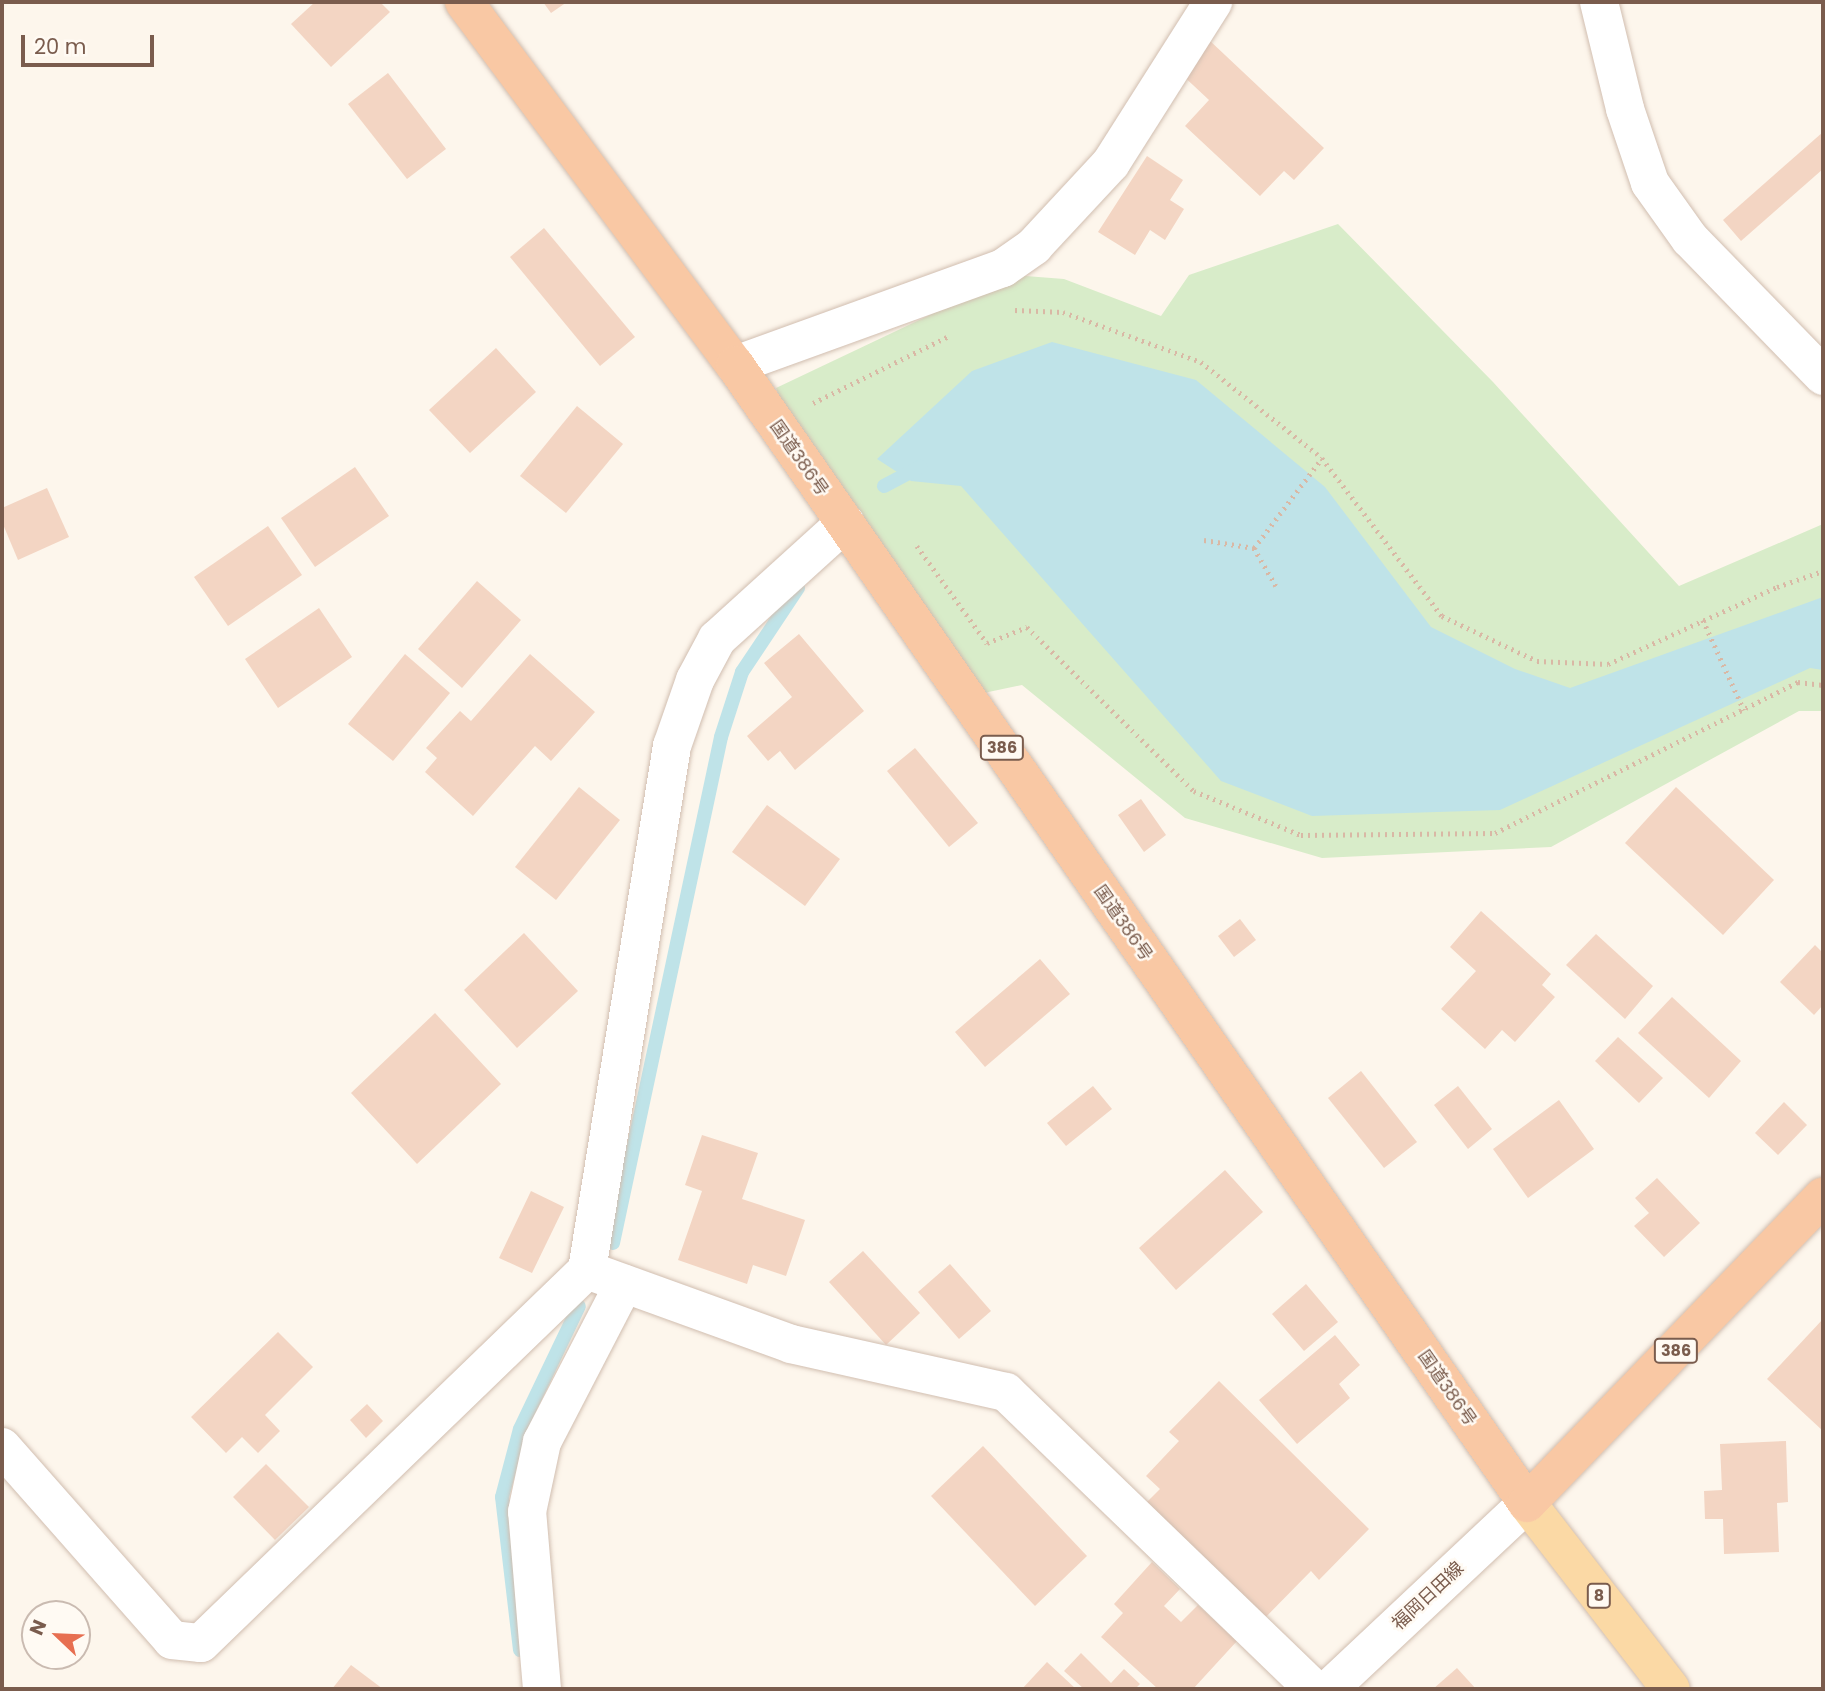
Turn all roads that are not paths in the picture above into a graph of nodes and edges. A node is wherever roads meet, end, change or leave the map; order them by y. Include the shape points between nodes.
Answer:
1 (464, 2) edge
2 (1213, 2) edge
3 (1599, 2) edge
4 (735, 365) junction
5 (1823, 376) edge
6 (845, 523) junction
7 (1823, 1196) edge
8 (587, 1270) junction
9 (624, 1284) junction
10 (2, 1447) edge
11 (1527, 1503) junction
12 (542, 1689) edge
13 (1314, 1689) edge
14 (1329, 1689) edge
15 (1671, 1689) edge

1 - 4 highway, 国道386号 / 386
2 - 4 street via 1111,163 1034,246 1003,268
3 - 5 street via 1625,109 1650,183 1690,239
4 - 6 highway, 国道386号 / 386
6 - 8 street via 717,639 695,680 672,746
6 - 11 highway, 国道386号 / 386
7 - 11 highway, 386
8 - 9 street
8 - 10 street via 201,1643 172,1640
9 - 12 street via 542,1441 527,1512
9 - 13 street via 791,1344 1006,1392
11 - 14 street, 福岡日田線
11 - 15 main road, 8

